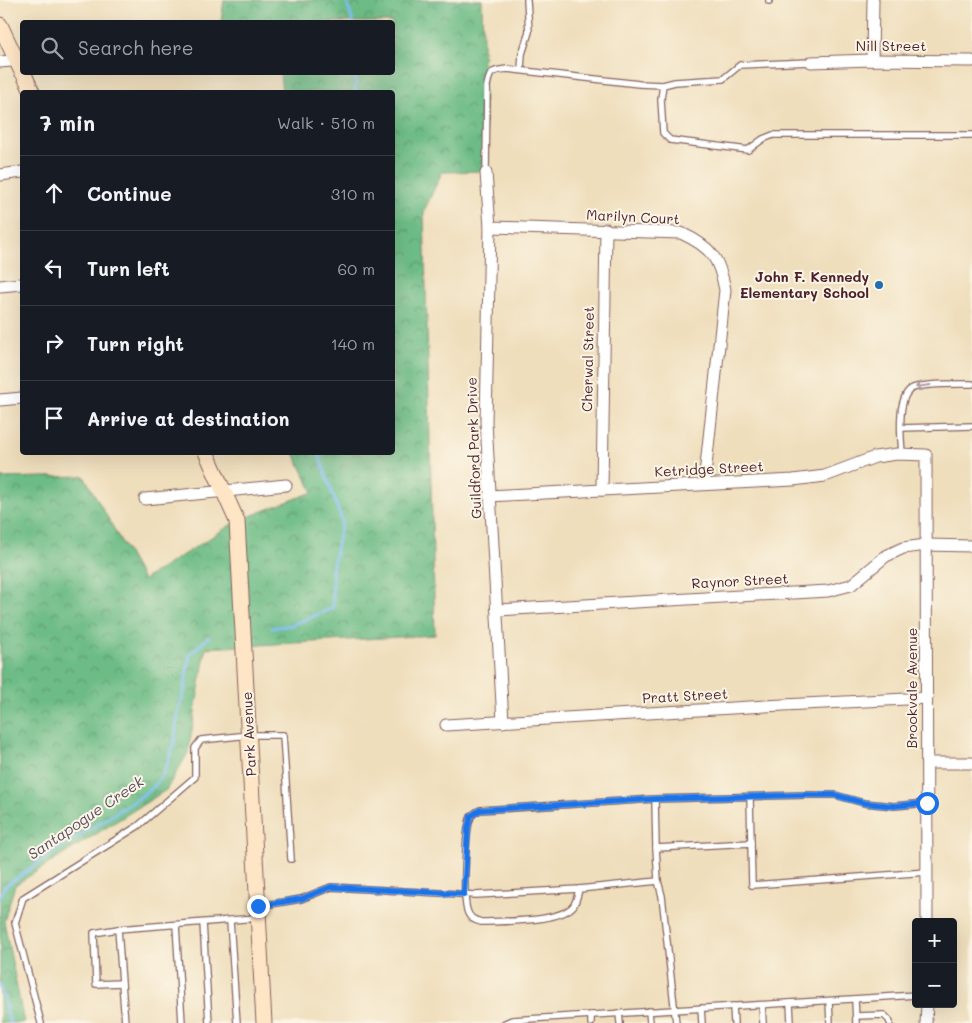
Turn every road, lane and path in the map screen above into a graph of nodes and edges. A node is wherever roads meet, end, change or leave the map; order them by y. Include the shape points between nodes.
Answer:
1 (527, 0) edge
2 (872, 0) edge
3 (0, 25) edge
4 (872, 60) junction
5 (972, 61) edge
6 (0, 62) edge
7 (810, 62) joint
8 (20, 64) edge
9 (20, 66) edge
10 (521, 70) junction
11 (25, 75) edge
12 (663, 85) junction
13 (31, 90) edge
14 (972, 135) edge
15 (20, 172) edge
16 (486, 173) joint
17 (0, 174) edge
18 (490, 227) junction
19 (606, 229) junction
20 (20, 284) edge
21 (0, 286) edge
22 (972, 384) edge
23 (20, 398) edge
24 (0, 400) edge
25 (972, 426) edge
26 (901, 428) junction
27 (902, 454) junction
28 (207, 455) edge
29 (926, 455) joint
30 (704, 484) junction
31 (286, 485) dead end
32 (224, 490) junction
33 (602, 490) junction
34 (490, 496) junction
35 (145, 499) dead end
36 (926, 545) junction
37 (972, 546) edge
38 (497, 610) junction
39 (926, 698) junction
40 (503, 722) junction
41 (446, 725) dead end
42 (249, 735) junction
43 (928, 763) junction
44 (972, 763) edge
45 (750, 797) junction
46 (655, 799) junction
47 (927, 803) junction
48 (751, 843) junction
49 (656, 848) junction
50 (291, 859) dead end
51 (927, 872) junction
52 (658, 881) junction
53 (579, 890) junction
54 (464, 894) junction
55 (258, 912) junction
56 (927, 918) edge
57 (230, 920) junction
58 (203, 922) junction
59 (176, 925) junction
60 (118, 929) junction
61 (122, 983) junction
62 (912, 995) edge
63 (855, 999) junction
64 (828, 1000) junction
65 (790, 1003) junction
66 (762, 1005) junction
67 (733, 1006) junction
68 (701, 1008) junction
69 (926, 1008) edge
70 (675, 1010) junction
71 (649, 1012) junction
72 (620, 1013) junction
73 (591, 1015) junction
74 (856, 1016) junction
75 (563, 1020) edge
76 (529, 1021) edge
77 (40, 1023) edge
78 (125, 1023) edge
79 (182, 1023) edge
80 (209, 1023) edge
81 (237, 1023) edge
82 (264, 1023) edge
83 (505, 1023) edge
84 (591, 1023) edge
85 (620, 1023) edge
86 (650, 1023) edge
87 (676, 1023) edge
88 (702, 1023) edge
89 (734, 1023) edge
90 (763, 1023) edge
91 (791, 1023) edge
92 (830, 1023) edge
93 (856, 1023) edge
94 (890, 1023) edge
95 (926, 1023) edge

1 - 10 lane via 529,32
2 - 4 street
3 - 8 street
4 - 5 street, Nill Street
4 - 7 street, Nill Street
6 - 9 street
7 - 12 lane via 740,65 724,79
10 - 12 lane
10 - 16 lane via 494,70 489,76
11 - 13 street
12 - 14 lane via 663,133 670,140 748,150 773,134
15 - 17 street
16 - 18 street, Guildford Park Drive
18 - 19 street, Marilyn Court
18 - 34 street, Guildford Park Drive via 486,422
19 - 30 street, Marilyn Court via 680,233 707,248 722,273 725,290
19 - 33 street, Cherwal Street
20 - 21 street
22 -> 26 lane via 913,388 904,398
23 - 24 street
25 - 26 lane
26 - 27 lane
27 - 29 street, Ketridge Street
27 - 30 street, Ketridge Street via 875,457 825,476
28 - 32 street, Park Avenue
29 - 36 street, Brookvale Avenue
30 - 33 street, Ketridge Street
31 - 32 street
32 - 35 street
32 - 42 street, Park Avenue via 237,521
33 - 34 street, Ketridge Street
34 - 38 street, Guildford Park Drive
36 - 37 street, Raynor Street
36 - 38 street, Raynor Street via 903,548 886,556 851,585 828,591
36 - 39 street, Brookvale Avenue
38 - 40 street, Guildford Park Drive
39 - 40 street, Pratt Street
39 - 43 street, Brookvale Avenue
40 - 41 street, Pratt Street
42 - 50 lane via 283,735
42 - 55 street, Park Avenue
42 - 77 lane via 201,740 195,748 195,777 138,826 23,898 15,923
43 - 44 street
43 - 47 street, Brookvale Avenue
45 - 46 lane
45 - 47 lane via 835,795 864,803 894,806
45 - 48 lane
46 - 49 lane
46 - 54 lane via 480,810 471,816 468,827
47 - 51 street, Brookvale Avenue
48 - 49 lane
48 - 51 lane via 752,885
49 - 52 lane
51 - 56 street, Brookvale Avenue
52 - 53 lane
52 - 70 lane
53 - 54 lane
53 - 54 lane via 574,905 563,913 550,917 481,922 472,919
54 - 55 lane via 331,887
55 - 57 lane
55 - 82 street, Park Avenue
57 - 58 lane
57 - 81 lane
58 - 59 lane
58 - 80 lane
59 - 60 lane
59 - 79 lane
60 - 61 lane
60 - 61 lane via 94,933 96,984
61 - 78 lane
62 - 63 lane
63 - 64 lane
63 - 74 lane
64 - 65 lane
64 - 92 lane
65 - 66 lane
65 - 91 lane
66 - 67 lane
66 - 90 lane
67 - 68 lane
67 - 89 lane
68 - 70 lane
68 - 88 lane
69 - 95 street
70 - 71 lane
70 - 87 lane
71 - 72 lane
71 - 86 lane
72 - 73 lane
72 - 85 lane
73 - 75 lane
73 - 84 lane
74 - 93 lane
74 - 94 lane via 884,1015
75 - 76 lane
76 - 83 lane

